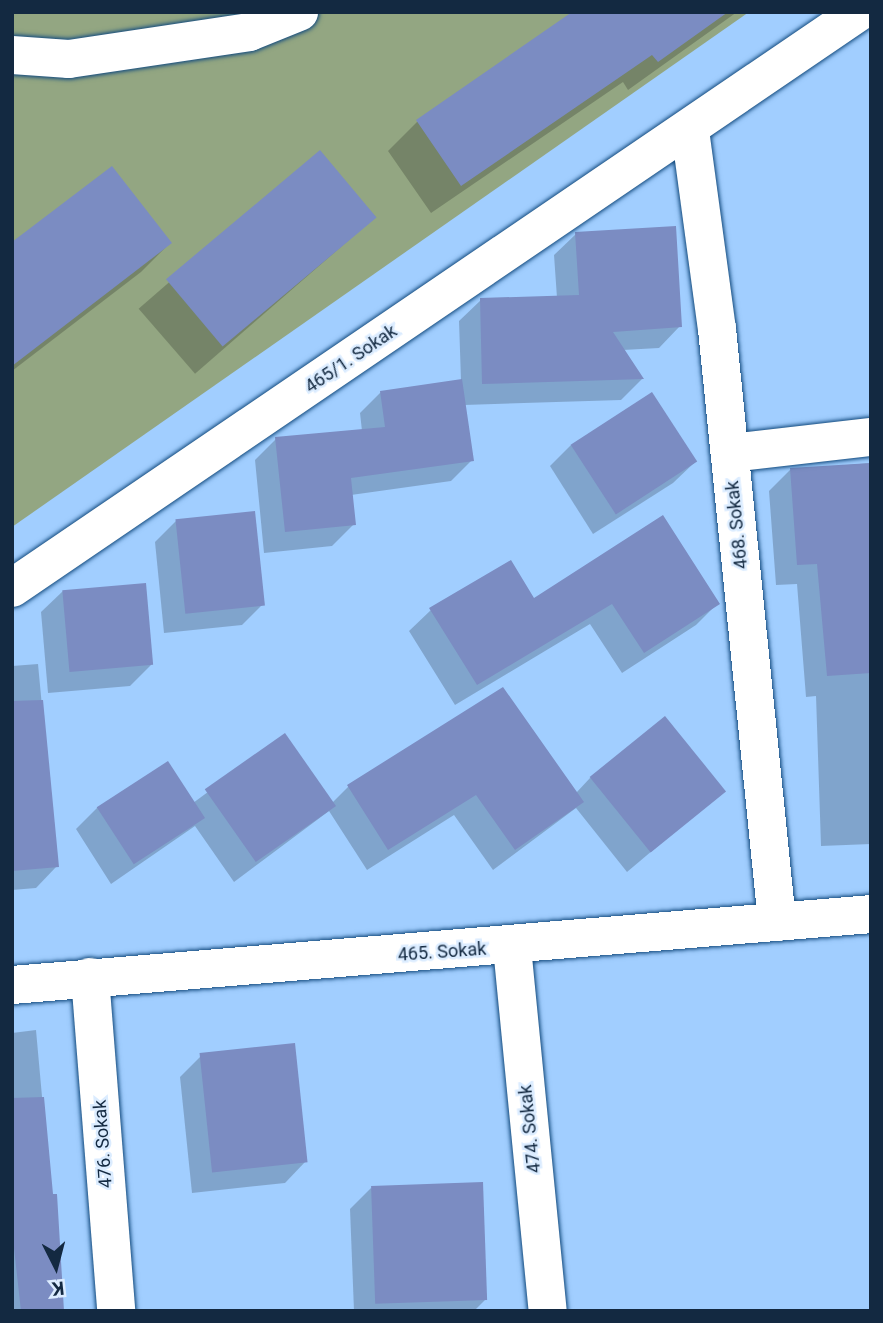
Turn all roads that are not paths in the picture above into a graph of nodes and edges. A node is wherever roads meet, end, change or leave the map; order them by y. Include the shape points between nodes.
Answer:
1 (299, 12) edge
2 (859, 12) edge
3 (12, 55) edge
4 (690, 130) junction
5 (871, 437) edge
6 (730, 453) junction
7 (12, 588) edge
8 (871, 914) edge
9 (777, 922) junction
10 (512, 947) junction
11 (90, 977) junction
12 (12, 985) edge
13 (116, 1311) edge
14 (548, 1311) edge

1 - 3 street via 249,32 83,57
2 - 4 street, 465/1. Sokak
4 - 6 street, 468. Sokak
4 - 7 street, 465/1. Sokak
5 - 6 street
6 - 9 street, 468. Sokak
8 - 9 street, 465. Sokak
9 - 10 street, 465. Sokak
10 - 11 street, 465. Sokak
10 - 14 street, 474. Sokak
11 - 12 street, 465. Sokak
11 - 13 street, 476. Sokak

